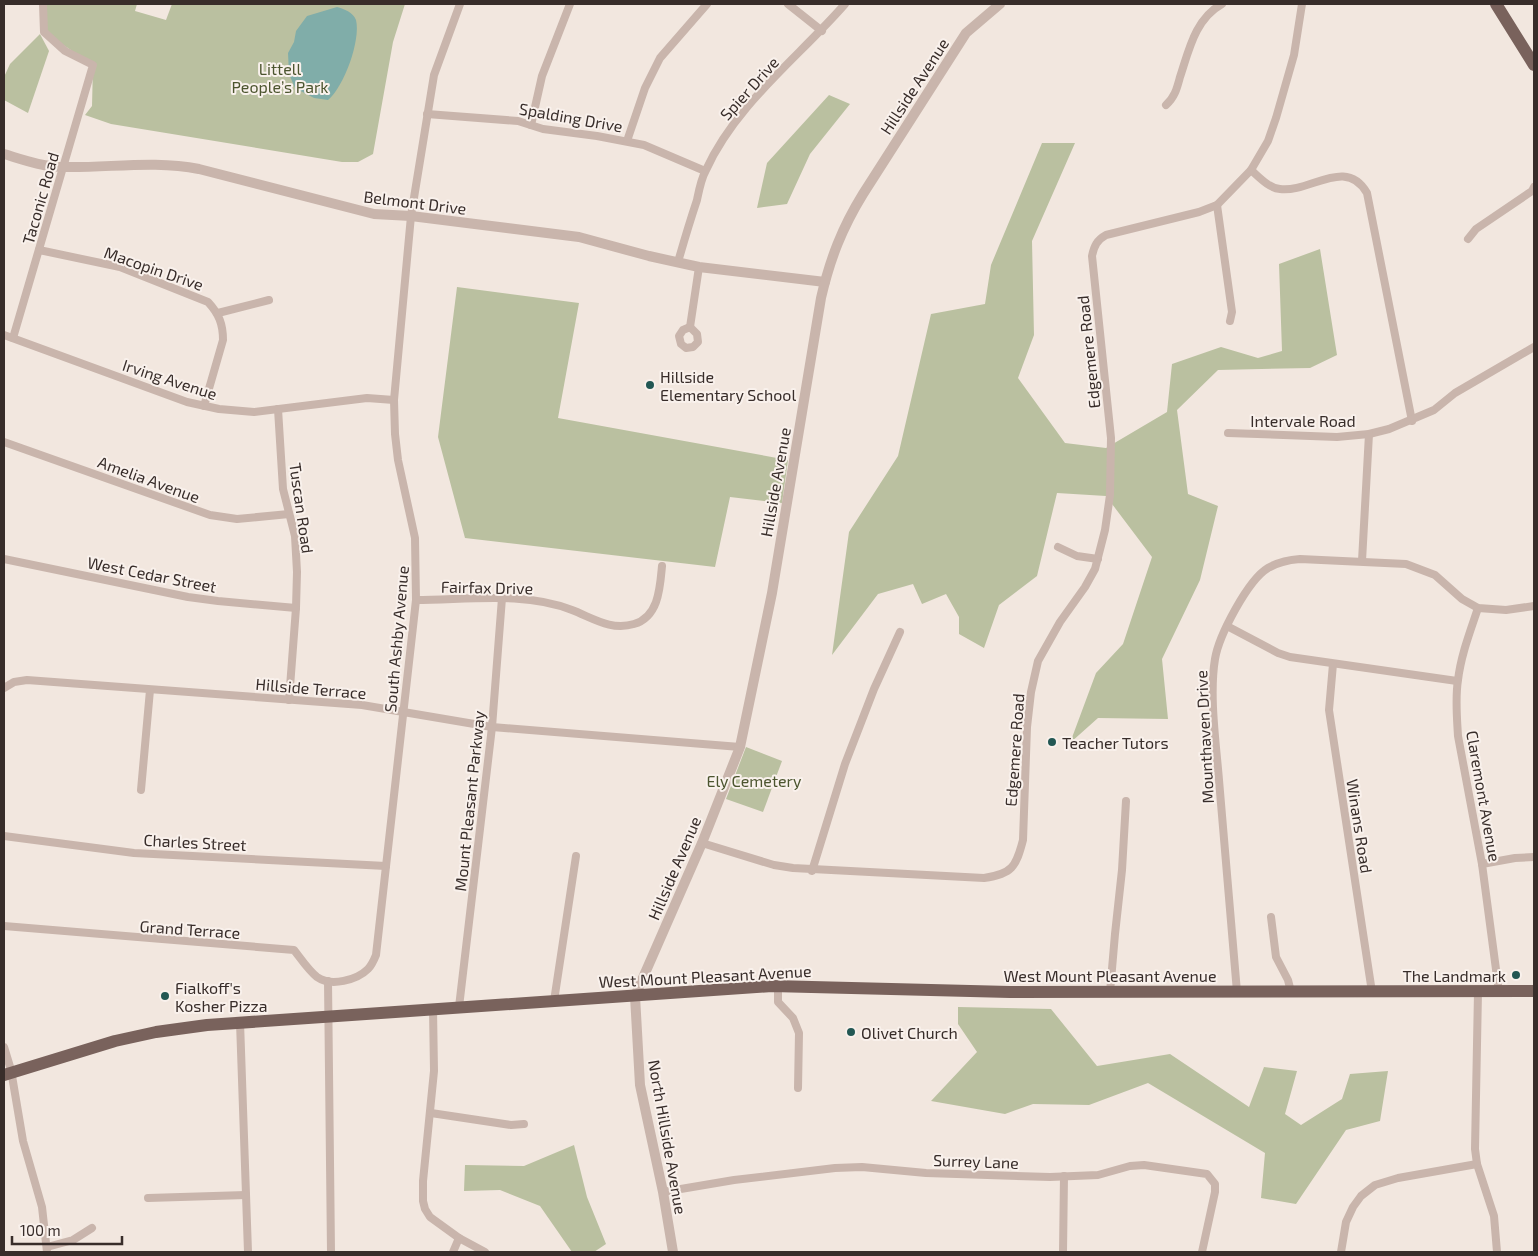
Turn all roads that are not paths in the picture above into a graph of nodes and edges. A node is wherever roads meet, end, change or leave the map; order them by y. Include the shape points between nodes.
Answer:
1 (43, 4) edge
2 (460, 4) edge
3 (570, 4) edge
4 (707, 4) edge
5 (788, 4) edge
6 (845, 4) edge
7 (1000, 4) edge
8 (1222, 4) edge
9 (1300, 4) edge
10 (1496, 4) edge
11 (822, 31) junction
12 (1534, 65) edge
13 (1166, 104) dead end
14 (427, 114) junction
15 (532, 125) junction
16 (627, 142) junction
17 (4, 154) edge
18 (64, 168) junction
19 (1251, 170) junction
20 (705, 171) junction
21 (1534, 188) edge
22 (1217, 206) junction
23 (410, 216) junction
24 (1468, 239) dead end
25 (40, 250) junction
26 (678, 262) junction
27 (699, 267) junction
28 (825, 282) junction
29 (269, 300) dead end
30 (218, 313) junction
31 (1230, 321) dead end
32 (690, 327) dead end
33 (4, 334) edge
34 (13, 338) junction
35 (1534, 347) edge
36 (394, 400) junction
37 (204, 406) junction
38 (278, 409) junction
39 (1412, 421) junction
40 (1228, 432) dead end
41 (1369, 434) junction
42 (4, 442) edge
43 (289, 514) junction
44 (1058, 548) dead end
45 (4, 559) edge
46 (1098, 559) junction
47 (1362, 562) junction
48 (662, 566) dead end
49 (502, 598) junction
50 (416, 600) junction
51 (1534, 606) edge
52 (296, 608) junction
53 (1478, 608) junction
54 (1227, 626) junction
55 (900, 632) dead end
56 (1333, 664) junction
57 (1458, 681) junction
58 (4, 688) edge
59 (150, 690) junction
60 (289, 700) junction
61 (403, 712) junction
62 (492, 726) junction
63 (740, 747) junction
64 (141, 790) dead end
65 (1126, 801) dead end
66 (4, 836) edge
67 (702, 843) junction
68 (576, 856) dead end
69 (1534, 857) edge
70 (1482, 864) junction
71 (386, 866) junction
72 (812, 870) junction
73 (1272, 917) dead end
74 (4, 926) edge
75 (328, 981) junction
76 (778, 986) junction
77 (1534, 991) edge
78 (1110, 992) junction
79 (1236, 992) junction
80 (1291, 992) junction
81 (1372, 992) junction
82 (1478, 992) junction
83 (1499, 992) junction
84 (635, 996) junction
85 (554, 1001) junction
86 (459, 1007) junction
87 (434, 1009) junction
88 (329, 1015) junction
89 (240, 1022) junction
90 (4, 1047) edge
91 (7, 1074) edge
92 (798, 1088) dead end
93 (431, 1114) junction
94 (524, 1124) dead end
95 (1477, 1164) junction
96 (1064, 1176) junction
97 (663, 1192) junction
98 (246, 1195) junction
99 (148, 1198) dead end
100 (92, 1228) dead end
101 (460, 1238) junction
102 (47, 1249) edge
103 (248, 1252) edge
104 (331, 1252) edge
105 (453, 1252) edge
106 (485, 1252) edge
107 (673, 1252) edge
108 (1063, 1252) edge
109 (1202, 1252) edge
110 (1342, 1252) edge
111 (1497, 1252) edge

1 - 18 street, Taconic Road via 44,32 65,51 93,65
2 - 14 street, South Ashby Avenue via 434,75
3 - 15 street via 542,76
4 - 16 street via 660,58 644,88
5 - 11 street
6 - 11 street, Spier Drive
7 - 28 street, Hillside Avenue via 966,33 863,194 836,244
8 - 13 street via 1208,14 1198,29 1175,93
9 - 19 street, Edgemere Road via 1294,55 1276,118 1268,141
10 - 12 main road
11 - 20 street, Spier Drive via 752,101
14 - 15 street, Spalding Drive via 518,121
14 - 23 street, South Ashby Avenue
15 - 16 street, Spalding Drive
16 - 20 street, Spalding Drive via 644,144
17 - 18 street, Belmont Drive
18 - 23 street, Belmont Drive via 179,165 359,211
18 - 25 street, Taconic Road
19 - 22 street, Edgemere Road
19 - 39 street via 1281,190 1341,176 1360,183 1367,193
20 - 26 street, Spier Drive
21 - 24 street via 1476,229
22 - 31 street via 1232,312
22 - 46 street, Edgemere Road via 1106,235 1093,249 1111,438 1110,494
23 - 26 street, Belmont Drive via 579,237
23 - 36 street, South Ashby Avenue
25 - 30 street, Macopin Drive via 120,267 199,297
25 - 34 street, Taconic Road
26 - 27 street, Belmont Drive
27 - 28 street, Belmont Drive
27 - 32 street
28 - 63 street, Hillside Avenue via 770,602
29 - 30 street
30 - 37 street via 223,340
33 - 34 street, Irving Avenue
34 - 37 street, Irving Avenue
35 - 39 street, Intervale Road
36 - 38 street, Irving Avenue via 367,398
36 - 50 street, South Ashby Avenue via 398,460 415,538
37 - 38 street, Irving Avenue via 254,412
38 - 43 street, Tuscan Road via 283,489
39 - 41 street, Intervale Road
40 - 41 street, Intervale Road via 1337,437
41 - 47 street
42 - 43 street, Amelia Avenue via 210,515 237,519
43 - 52 street, Tuscan Road via 295,536
44 - 46 street
45 - 52 street, West Cedar Street via 188,597
46 - 72 street, Edgemere Road via 1085,587 1038,661 1027,727 1023,840 1013,867 1001,876 984,878
47 - 53 street, Mounthaven Drive via 1406,564 1435,574 1462,599
47 - 54 street, Mounthaven Drive via 1300,559 1277,563 1251,583
48 - 49 street, Fairfax Drive via 657,602 643,620 634,624 610,626 556,605
49 - 50 street, Fairfax Drive
49 - 62 street, Mount Pleasant Parkway
50 - 61 street, South Ashby Avenue
51 - 53 street, Mounthaven Drive via 1506,610
52 - 60 street, Tuscan Road
53 - 57 street, Claremont Avenue
54 - 56 street via 1278,653
54 - 79 street, Mounthaven Drive via 1215,656 1213,690
55 - 72 street via 845,764
56 - 57 street
56 - 81 street, Winans Road via 1329,710
57 - 70 street, Claremont Avenue via 1458,736
58 - 59 street, Hillside Terrace via 27,680
59 - 60 street, Hillside Terrace
59 - 64 street
60 - 61 street, Hillside Terrace via 362,705
61 - 62 street, Hillside Terrace
61 - 71 street, South Ashby Avenue
62 - 63 street, Hillside Terrace
62 - 86 street, Mount Pleasant Parkway
63 - 67 street, Hillside Avenue
65 - 78 street
66 - 71 street, Charles Street via 134,853
67 - 72 street, Edgemere Road via 774,865
67 - 84 street, Hillside Avenue
68 - 85 street
69 - 70 street
70 - 83 street, Claremont Avenue
71 - 75 street, South Ashby Avenue via 373,962 351,979
73 - 80 street via 1276,958
74 - 75 street, Grand Terrace via 294,950 316,977
75 - 88 street
76 - 78 main road, West Mount Pleasant Avenue
76 - 84 main road, West Mount Pleasant Avenue
76 - 92 street via 778,1002 793,1018 799,1033
77 - 83 main road, West Mount Pleasant Avenue
78 - 79 main road, West Mount Pleasant Avenue
79 - 80 main road, West Mount Pleasant Avenue
80 - 81 main road, West Mount Pleasant Avenue
81 - 82 main road, West Mount Pleasant Avenue
82 - 83 main road, West Mount Pleasant Avenue
82 - 95 street via 1474,1149
84 - 85 main road, West Mount Pleasant Avenue
84 - 97 street, North Hillside Avenue via 640,1085
85 - 86 main road, West Mount Pleasant Avenue
86 - 87 main road, West Mount Pleasant Avenue
87 - 88 main road, West Mount Pleasant Avenue
87 - 93 street
88 - 89 main road, West Mount Pleasant Avenue
88 - 104 street
89 - 91 main road, West Mount Pleasant Avenue via 155,1032
89 - 98 street
90 - 91 street via 11,1070
91 - 102 street via 22,1141 42,1207
93 - 94 street
93 - 101 street via 423,1201 430,1216
95 - 110 street via 1374,1185 1353,1207 1346,1222
95 - 111 street via 1494,1216
96 - 97 street, Surrey Lane via 835,1168
96 - 108 street
96 - 109 street, Surrey Lane via 1098,1175 1144,1165 1207,1174 1215,1184 1215,1192
97 - 107 street, North Hillside Avenue
98 - 99 street
98 - 103 street
100 - 102 street via 73,1240
101 - 105 street
101 - 106 street

